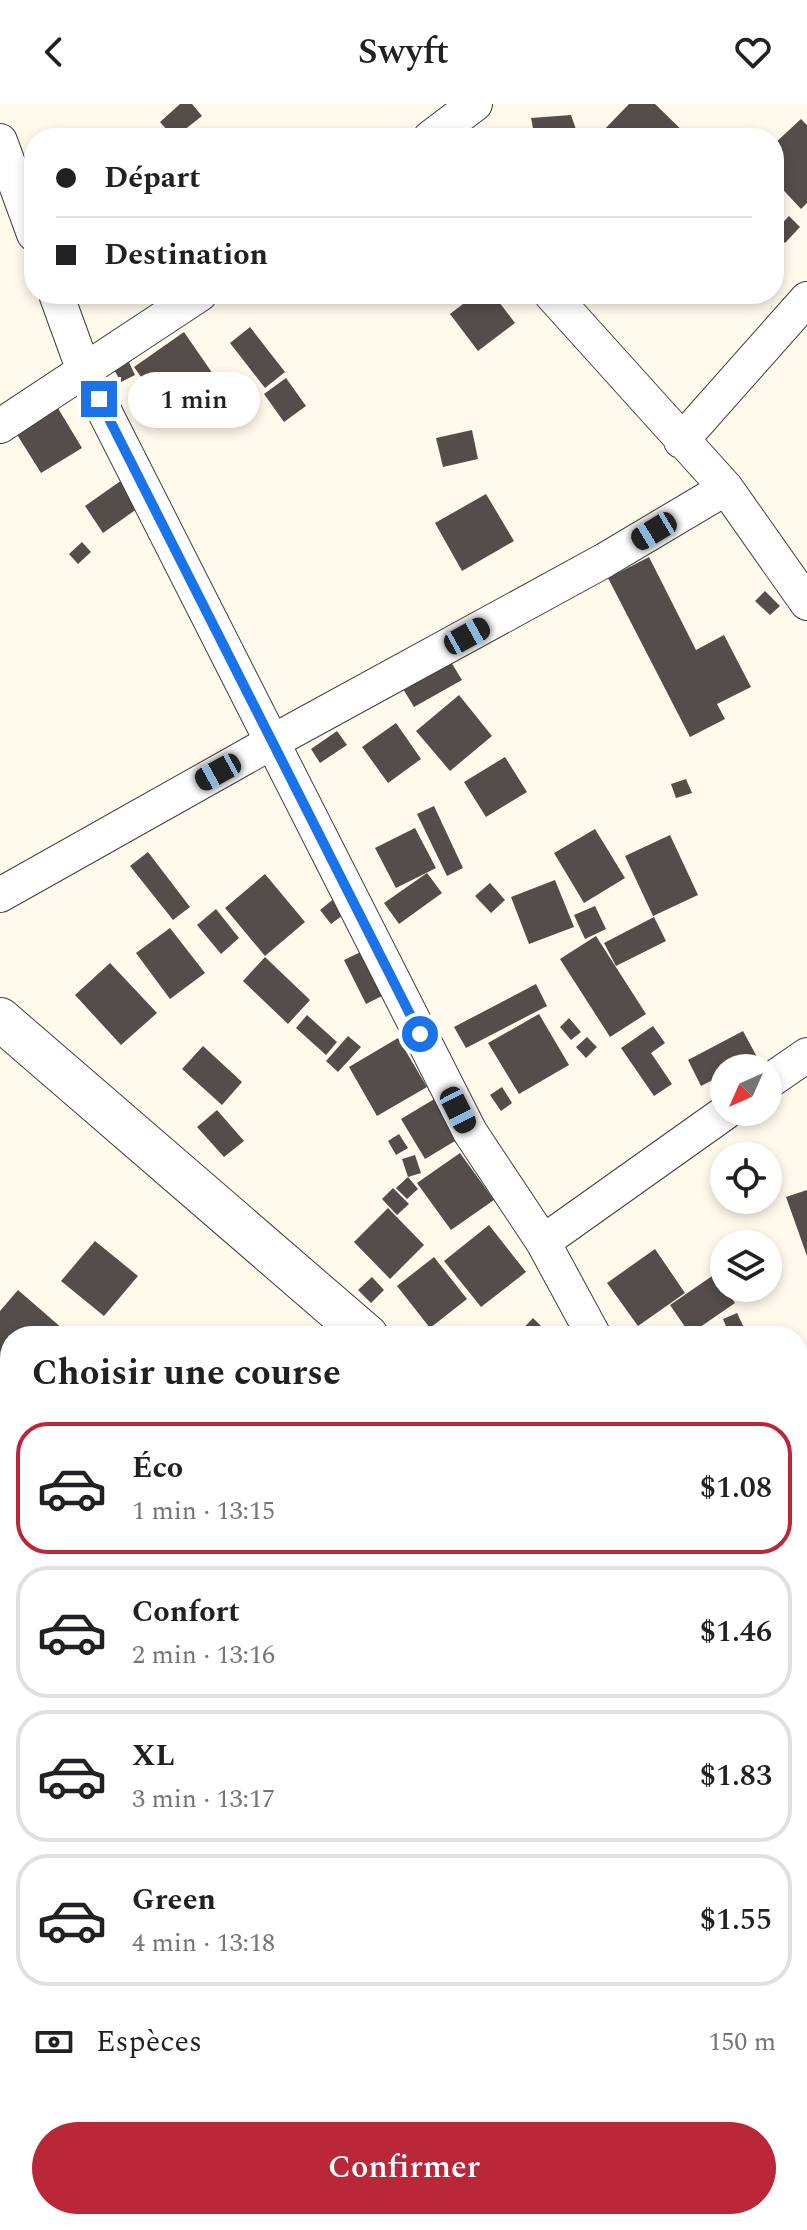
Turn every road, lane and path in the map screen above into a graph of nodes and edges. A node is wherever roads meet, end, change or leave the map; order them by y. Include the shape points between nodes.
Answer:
1 (475, 104) edge
2 (443, 128) edge
3 (0, 141) edge
4 (24, 207) edge
5 (807, 299) edge
6 (60, 304) edge
7 (185, 304) edge
8 (560, 304) edge
9 (84, 371) junction
10 (0, 426) edge
11 (681, 441) junction
12 (726, 488) junction
13 (807, 603) edge
14 (272, 742) junction
15 (0, 895) edge
16 (0, 1019) edge
17 (807, 1055) edge
18 (782, 1072) edge
19 (710, 1123) edge
20 (543, 1242) junction
21 (355, 1326) edge
22 (589, 1326) edge

1 - 2 street
3 - 4 street
5 - 11 street
6 - 9 street
7 - 9 street
8 - 11 street
9 - 10 street
9 - 14 street
11 - 12 street
12 - 13 street
12 - 14 street
14 - 15 street
14 - 20 street via 470,1132
16 - 21 street
17 - 18 street
19 - 20 street
20 - 22 street

